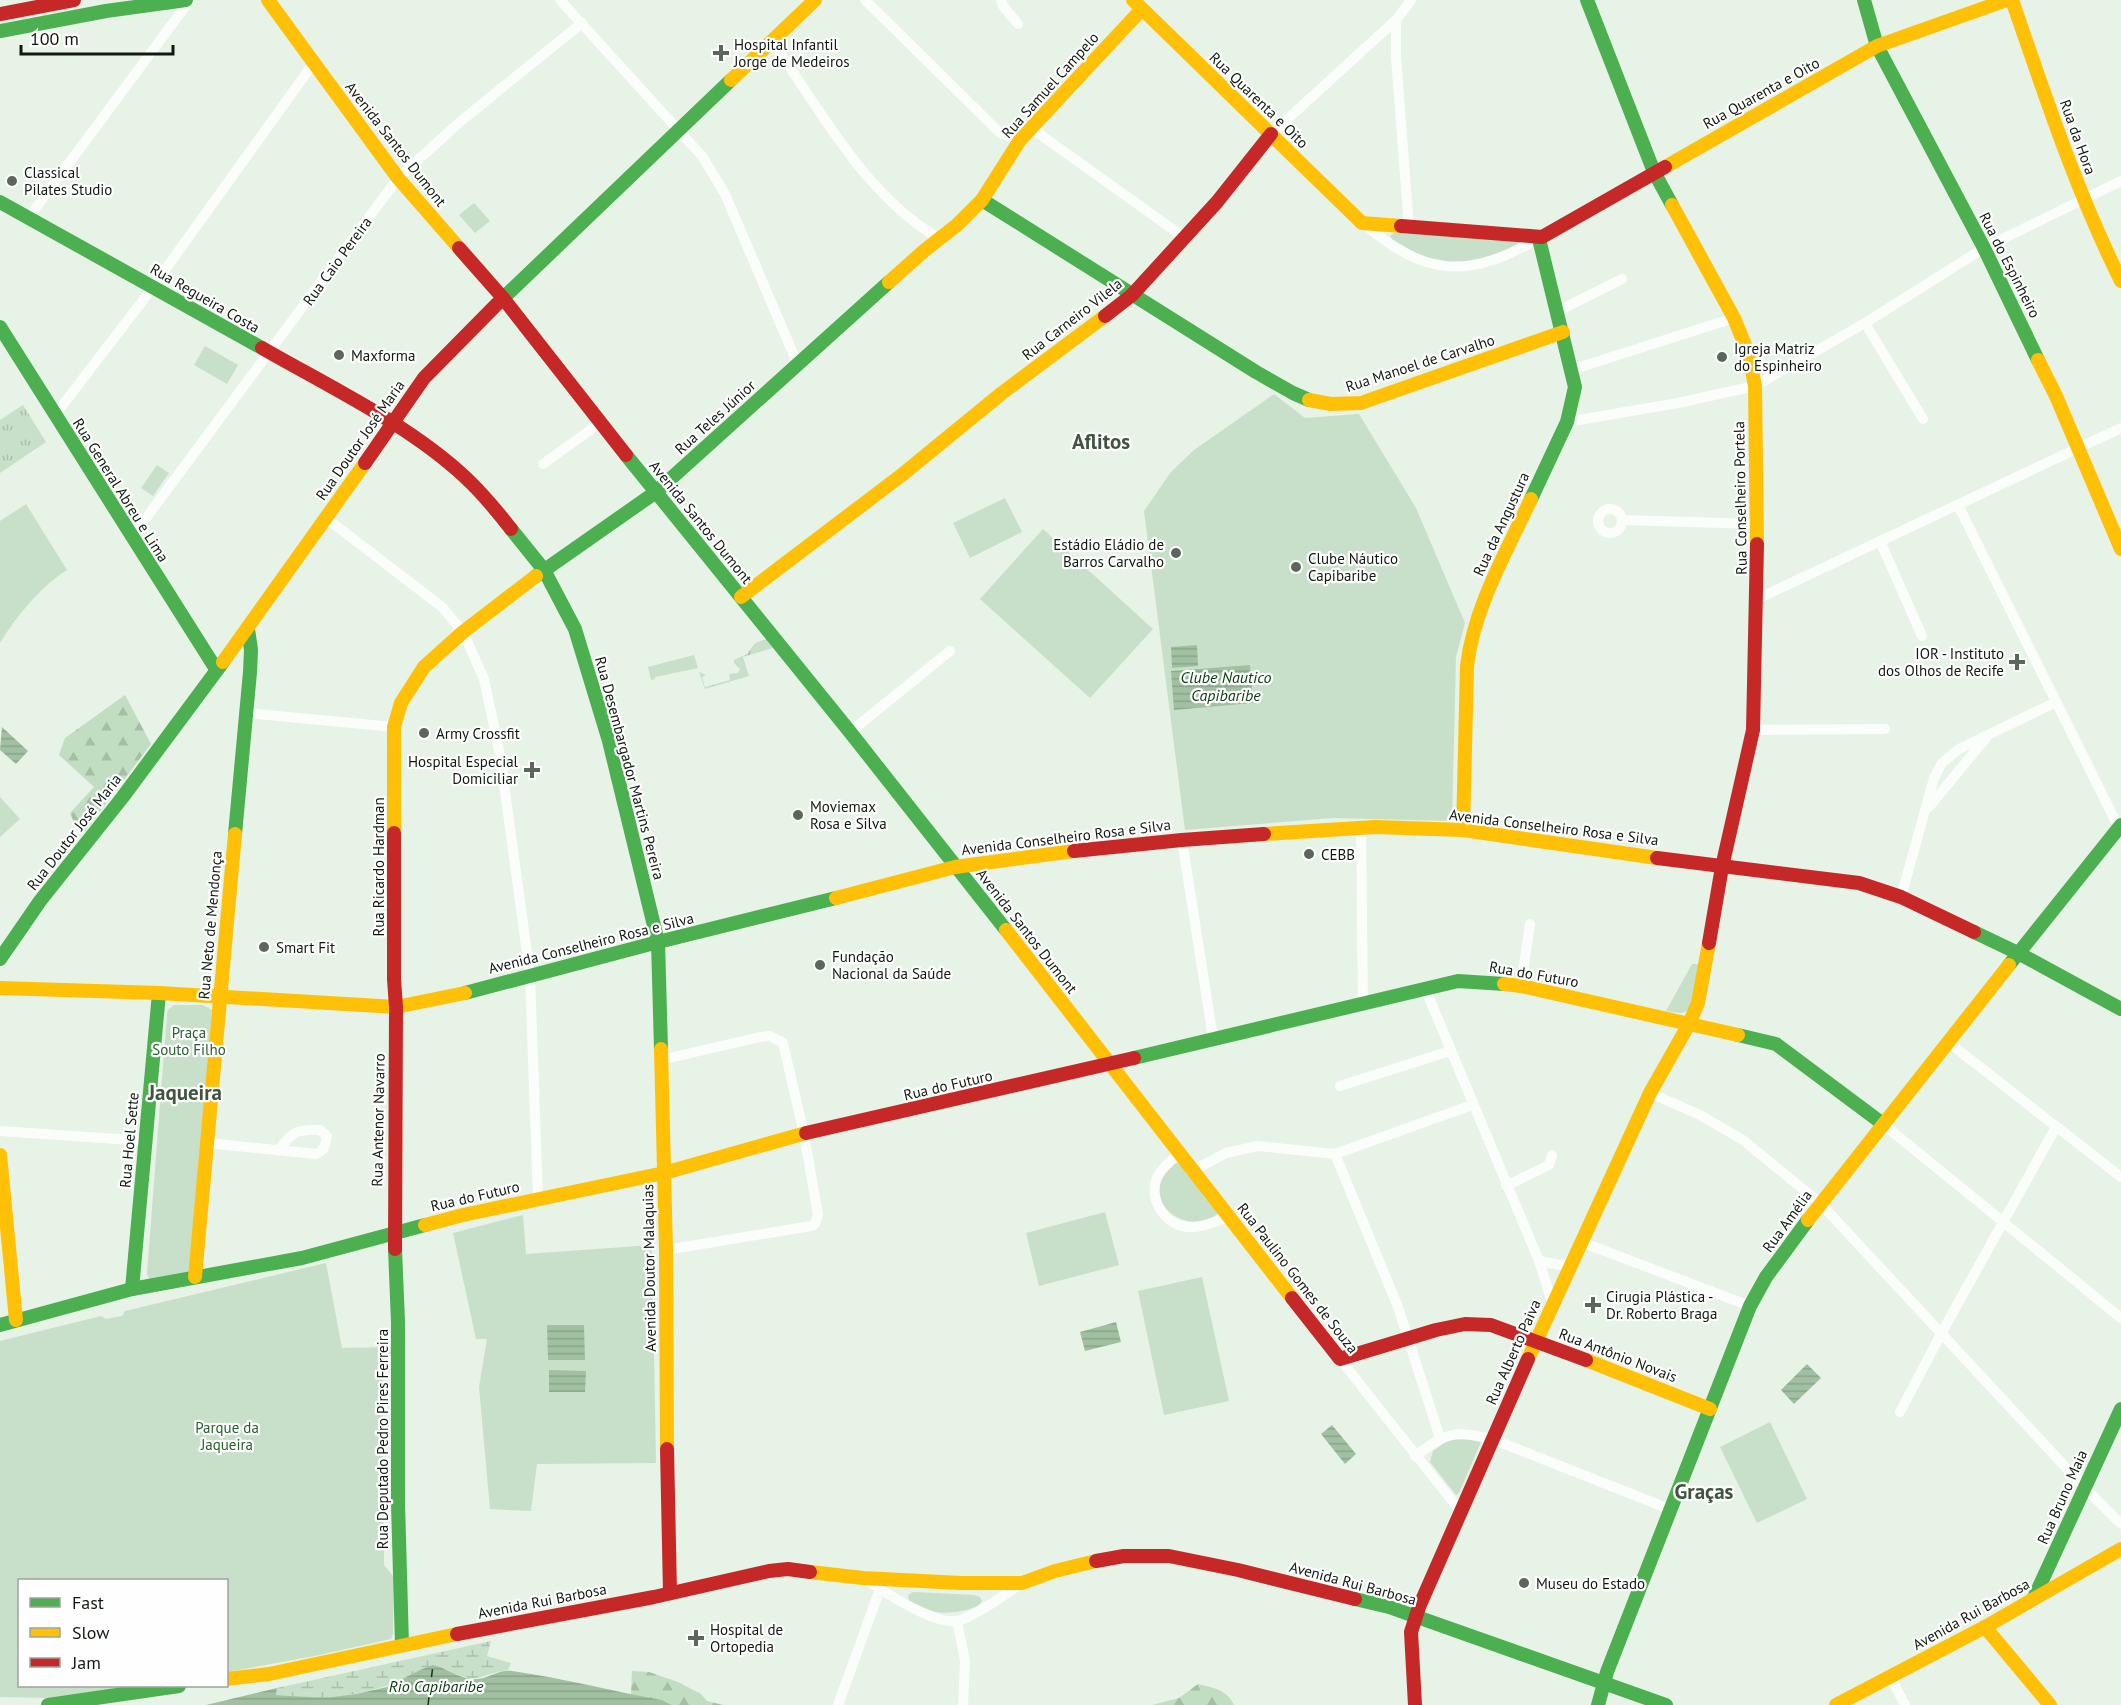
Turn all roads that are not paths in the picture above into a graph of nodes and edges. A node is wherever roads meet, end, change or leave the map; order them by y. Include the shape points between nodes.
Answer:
1 (74, 0) edge
2 (188, 0) edge
3 (268, 0) edge
4 (560, 0) edge
5 (815, 0) edge
6 (865, 0) edge
7 (1001, 0) edge
8 (1411, 0) edge
9 (1587, 0) edge
10 (1863, 0) edge
11 (2007, 0) edge
12 (2013, 0) edge
13 (1142, 3) edge
14 (158, 4) junction
15 (0, 14) edge
16 (1396, 20) junction
17 (582, 23) junction
18 (1018, 24) dead end
19 (169, 29) junction
20 (0, 31) edge
21 (772, 41) junction
22 (1877, 46) junction
23 (314, 64) junction
24 (1031, 128) junction
25 (679, 129) junction
26 (1000, 134) junction
27 (1272, 134) junction
28 (1020, 140) junction
29 (1010, 155) junction
30 (1654, 172) junction
31 (398, 178) junction
32 (2121, 181) edge
33 (2082, 199) junction
34 (982, 200) junction
35 (0, 202) edge
36 (29, 217) junction
37 (1362, 223) junction
38 (919, 227) junction
39 (1409, 228) junction
40 (939, 238) junction
41 (1185, 238) junction
42 (1540, 238) junction
43 (1984, 248) junction
44 (925, 250) junction
45 (1622, 279) dead end
46 (2121, 281) edge
47 (153, 286) junction
48 (1132, 295) junction
49 (503, 298) junction
50 (1556, 312) junction
51 (1734, 318) junction
52 (1865, 322) junction
53 (0, 327) edge
54 (1563, 332) junction
55 (269, 354) junction
56 (798, 365) junction
57 (1571, 370) junction
58 (1755, 386) junction
59 (55, 415) junction
60 (1923, 419) dead end
61 (1567, 422) junction
62 (392, 423) junction
63 (600, 423) junction
64 (2121, 428) edge
65 (2080, 448) junction
66 (543, 464) dead end
67 (656, 492) junction
68 (1958, 505) junction
69 (326, 518) junction
70 (1622, 520) dead end
71 (1757, 524) junction
72 (132, 537) junction
73 (1881, 542) junction
74 (2121, 549) edge
75 (544, 570) junction
76 (741, 597) junction
77 (1757, 599) junction
78 (248, 629) junction
79 (463, 632) junction
80 (1922, 636) dead end
81 (236, 643) junction
82 (251, 648) junction
83 (950, 651) dead end
84 (216, 669) junction
85 (2056, 702) junction
86 (246, 714) junction
87 (394, 727) junction
88 (1885, 729) dead end
89 (1753, 730) junction
90 (850, 732) junction
91 (1990, 733) junction
92 (1926, 810) junction
93 (2120, 826) edge
94 (1361, 828) junction
95 (1463, 830) junction
96 (1182, 840) junction
97 (955, 867) junction
98 (1722, 867) junction
99 (1900, 897) junction
100 (1530, 924) dead end
101 (658, 942) junction
102 (2020, 954) junction
103 (0, 959) edge
104 (530, 975) junction
105 (1521, 986) junction
106 (0, 988) edge
107 (1425, 988) junction
108 (159, 993) junction
109 (220, 996) junction
110 (1363, 1004) junction
111 (396, 1008) junction
112 (2121, 1009) edge
113 (1689, 1024) junction
114 (1213, 1038) junction
115 (1948, 1042) junction
116 (1450, 1051) junction
117 (661, 1060) junction
118 (1112, 1064) junction
119 (1340, 1086) dead end
120 (1650, 1093) junction
121 (1472, 1105) junction
122 (1883, 1124) junction
123 (2056, 1127) junction
124 (0, 1131) edge
125 (804, 1134) junction
126 (146, 1141) junction
127 (206, 1143) junction
128 (278, 1150) dead end
129 (1179, 1153) junction
130 (1335, 1154) junction
131 (0, 1155) edge
132 (1552, 1155) dead end
133 (1194, 1170) junction
134 (664, 1173) junction
135 (2121, 1177) edge
136 (1506, 1186) junction
137 (538, 1199) junction
138 (1820, 1203) junction
139 (1229, 1217) junction
140 (2003, 1222) junction
141 (394, 1233) junction
142 (1581, 1242) junction
143 (666, 1250) junction
144 (1539, 1261) junction
145 (1572, 1264) junction
146 (195, 1277) junction
147 (132, 1290) junction
148 (1553, 1305) junction
149 (1750, 1306) junction
150 (2121, 1318) edge
151 (16, 1320) junction
152 (0, 1325) edge
153 (1942, 1332) junction
154 (1408, 1338) junction
155 (1536, 1341) junction
156 (1340, 1359) junction
157 (1710, 1409) junction
158 (2121, 1409) edge
159 (1900, 1412) dead end
160 (1440, 1438) junction
161 (1492, 1439) junction
162 (1415, 1456) junction
163 (2084, 1487) junction
164 (1672, 1510) junction
165 (1461, 1512) junction
166 (2121, 1524) edge
167 (2121, 1549) edge
168 (863, 1578) junction
169 (1022, 1583) junction
170 (880, 1589) junction
171 (670, 1593) junction
172 (2034, 1598) junction
173 (1415, 1617) junction
174 (957, 1621) junction
175 (1985, 1628) junction
176 (402, 1645) junction
177 (1890, 1677) junction
178 (228, 1679) edge
179 (1604, 1683) junction
180 (172, 1687) edge
181 (48, 1705) edge
182 (838, 1705) edge
183 (963, 1705) edge
184 (1415, 1705) edge
185 (1598, 1705) edge
186 (1666, 1705) edge
187 (1836, 1705) edge
188 (1905, 1705) edge
189 (2050, 1705) edge

1 - 15 street
2 - 14 street
2 - 19 street
3 - 23 street, Avenida Santos Dumont
4 - 17 street
5 - 21 street, Rua Doutor José Maria
6 - 26 street
7 - 18 street
8 - 16 street, Rua Carneiro Vilela
9 - 30 street, Rua Conselheiro Portela
10 - 22 street, Rua do Espinheiro
11 - 22 street, Rua Quarenta e Oito
12 - 33 street, Rua da Hora
13 - 24 street, Rua Samuel Campelo
13 - 27 street, Rua Quarenta e Oito
14 - 19 street via 168,17
14 - 20 street
16 - 27 street, Rua Carneiro Vilela
16 - 39 street
17 - 25 street
17 - 31 street, Rua Caio Pereira via 461,121
19 - 36 street
21 - 25 street, Rua Doutor José Maria
21 - 38 street via 866,175
22 - 30 street, Rua Quarenta e Oito
22 - 43 street, Rua do Espinheiro
23 - 31 street, Avenida Santos Dumont
23 - 47 street
24 - 28 street, Rua Samuel Campelo
24 - 41 street
25 - 49 street, Rua Doutor José Maria
25 - 56 street via 702,156 725,194
26 - 28 street
26 - 29 street
27 - 37 street, Rua Quarenta e Oito
27 - 41 street, Rua Carneiro Vilela
28 - 29 street, Rua Samuel Campelo
29 - 34 street, Rua Samuel Campelo
30 - 42 street, Rua Quarenta e Oito
30 - 51 street, Rua Conselheiro Portela
31 - 49 street, Avenida Santos Dumont
31 - 55 street, Rua Caio Pereira
32 - 33 street
33 - 43 street
33 - 46 street, Rua da Hora
34 - 40 street, Rua Teles Júnior
34 - 48 street, Rua Manoel de Carvalho
35 - 36 street, Rua Regueira Costa
36 - 47 street, Rua Regueira Costa
37 - 39 street
37 - 42 street, Rua Quarenta e Oito via 1414,259 1450,267 1498,259
38 - 40 street
38 - 44 street
39 - 42 street
40 - 44 street, Rua Teles Júnior
41 - 48 street, Rua Carneiro Vilela
42 - 50 street, Rua da Angustura
43 - 52 street
43 - 65 street, Rua do Espinheiro
44 - 56 street, Rua Teles Júnior
45 - 50 street
47 - 55 street, Rua Regueira Costa
47 - 59 street
48 - 54 street, Rua Manoel de Carvalho via 1291,393 1311,402 1345,406
48 - 76 street, Rua Carneiro Vilela
49 - 62 street, Rua Doutor José Maria via 424,378
49 - 63 street, Avenida Santos Dumont
50 - 54 street, Rua da Angustura
51 - 57 street
51 - 58 street, Rua Conselheiro Portela via 1749,355
52 - 58 street
52 - 60 street
53 - 59 street, Rua General Abreu e Lima
54 - 57 street, Rua da Angustura
55 - 62 street, Rua Regueira Costa
55 - 72 street, Rua Caio Pereira
56 - 67 street, Rua Teles Júnior
57 - 61 street, Rua da Angustura via 1575,387
58 - 61 street
58 - 71 street, Rua Conselheiro Portela
59 - 72 street, Rua General Abreu e Lima
61 - 95 street, Rua da Angustura via 1482,604 1470,641
62 - 69 street, Rua Doutor José Maria
62 - 75 street, Rua Desembargador Martins Pereira via 465,477
63 - 66 street
63 - 67 street, Avenida Santos Dumont
64 - 65 street
65 - 68 street
65 - 74 street, Rua do Espinheiro
67 - 75 street, Rua Teles Júnior
67 - 76 street, Avenida Santos Dumont
68 - 73 street
68 - 85 street
69 - 78 street, Rua Doutor José Maria
69 - 79 street via 442,607
70 - 71 street
71 - 77 street, Rua Conselheiro Portela
72 - 84 street, Rua General Abreu e Lima
73 - 77 street
73 - 80 street
75 - 79 street, Rua Teles Júnior
75 - 101 street, Rua Desembargador Martins Pereira via 575,629 609,741
76 - 90 street, Avenida Santos Dumont
77 - 89 street, Rua Conselheiro Portela
78 - 81 street, Rua Doutor José Maria
78 - 82 street, Rua Neto de Mendonça
79 - 87 street, Rua Teles Júnior via 411,684
79 - 104 street via 484,680 500,755
81 - 82 street via 244,642
81 - 84 street, Rua Doutor José Maria
82 - 86 street, Rua Neto de Mendonça
83 - 90 street
84 - 103 street, Rua Doutor José Maria
85 - 91 street
85 - 93 street
86 - 87 street
86 - 109 street, Rua Neto de Mendonça
87 - 111 street, Rua Ricardo Hardman
88 - 89 street
89 - 98 street, Rua Conselheiro Portela
90 - 97 street, Avenida Santos Dumont
91 - 92 street
91 - 92 street via 1942,763
92 - 99 street
93 - 102 street, Rua Amélia
94 - 95 street, Avenida Conselheiro Rosa e Silva
94 - 96 street, Avenida Conselheiro Rosa e Silva
94 - 110 street
95 - 98 street, Avenida Conselheiro Rosa e Silva
96 - 97 street, Avenida Conselheiro Rosa e Silva
96 - 114 street
97 - 101 street, Avenida Conselheiro Rosa e Silva
97 - 118 street, Avenida Santos Dumont
98 - 99 street, Avenida Conselheiro Rosa e Silva via 1859,883
98 - 113 street, Rua Conselheiro Portela via 1700,992
99 - 102 street, Avenida Conselheiro Rosa e Silva
100 - 105 street
101 - 104 street, Avenida Conselheiro Rosa e Silva
101 - 117 street, Avenida Doutor Malaquias
102 - 112 street, Avenida Conselheiro Rosa e Silva
102 - 115 street, Rua Amélia
104 - 111 street, Avenida Conselheiro Rosa e Silva
104 - 137 street
105 - 107 street, Rua do Futuro via 1458,981
105 - 113 street, Rua do Futuro
106 - 108 street, Avenida Conselheiro Rosa e Silva
107 - 110 street, Rua do Futuro
107 - 116 street
108 - 109 street, Avenida Conselheiro Rosa e Silva
108 - 126 street, Rua Hoel Sette
109 - 111 street, Avenida Conselheiro Rosa e Silva
109 - 127 street, Rua Neto de Mendonça
110 - 114 street, Rua do Futuro
111 - 141 street, Rua Antenor Navarro
113 - 120 street, Rua Alberto Paiva
113 - 122 street, Rua do Futuro via 1776,1044
114 - 118 street, Rua do Futuro
115 - 122 street, Rua Amélia
115 - 123 street
116 - 119 street
116 - 121 street
117 - 125 street via 760,1037 777,1039 786,1050
117 - 134 street, Avenida Doutor Malaquias
118 - 125 street, Rua do Futuro
118 - 129 street, Rua Paulino Gomes de Souza
120 - 138 street via 1743,1140
120 - 142 street, Rua Alberto Paiva
121 - 130 street
121 - 136 street
122 - 138 street, Rua Amélia
122 - 140 street
123 - 135 street
123 - 140 street
124 - 126 street
125 - 134 street, Rua do Futuro
125 - 143 street via 818,1215 815,1224
126 - 147 street, Rua Hoel Sette
127 - 128 street
127 - 146 street, Rua Neto de Mendonça
129 - 133 street, Rua Paulino Gomes de Souza
129 - 139 street via 1163,1168 1155,1183 1155,1198 1165,1216 1191,1227
130 - 133 street via 1258,1146 1226,1153
130 - 154 street
131 - 151 street
132 - 136 street via 1549,1165
133 - 139 street, Rua Paulino Gomes de Souza
134 - 137 street, Rua do Futuro
134 - 143 street, Avenida Doutor Malaquias
136 - 144 street
137 - 141 street, Rua do Futuro
138 - 149 street, Rua Amélia via 1766,1277
138 - 153 street
139 - 156 street, Rua Paulino Gomes de Souza
140 - 150 street
140 - 153 street
141 - 146 street, Rua do Futuro via 302,1258
141 - 176 street, Rua Deputado Pedro Pires Ferreira
142 - 145 street, Rua Alberto Paiva
142 - 149 street
143 - 171 street, Avenida Doutor Malaquias
144 - 145 street
144 - 148 street
145 - 148 street, Rua Alberto Paiva
146 - 147 street, Rua do Futuro
147 - 151 street, Rua do Futuro
148 - 155 street, Rua Alberto Paiva
149 - 157 street, Rua Amélia
151 - 152 street, Rua do Futuro
153 - 159 street
153 - 163 street
154 - 155 street, Rua Antônio Novais via 1465,1324 1491,1325
154 - 156 street, Rua Antônio Novais
154 - 160 street
155 - 157 street, Rua Antônio Novais
155 - 161 street, Rua Alberto Paiva
156 - 162 street, Rua Paulino Gomes de Souza
157 - 164 street, Rua Amélia
158 - 163 street, Rua Bruno Maia
160 - 161 street via 1461,1434
160 - 162 street
161 - 164 street
161 - 165 street, Rua Alberto Paiva
162 - 165 street, Rua Paulino Gomes de Souza
163 - 166 street
163 - 172 street, Rua Bruno Maia
164 - 179 street, Rua Amélia
165 - 173 street, Rua Alberto Paiva
167 - 172 street, Avenida Rui Barbosa
168 - 169 street, Avenida Rui Barbosa
168 - 170 street, Avenida Rui Barbosa
168 - 171 street, Avenida Rui Barbosa via 778,1570
169 - 173 street, Avenida Rui Barbosa via 1103,1560 1169,1556 1330,1592
169 - 174 street, Avenida Rui Barbosa
170 - 174 street, Avenida Rui Barbosa via 931,1616
170 - 182 street
171 - 176 street, Avenida Rui Barbosa
172 - 175 street, Avenida Rui Barbosa
173 - 179 street, Avenida Rui Barbosa
173 - 184 street, Rua Alberto Paiva via 1411,1632
174 - 183 street via 965,1661
175 - 177 street, Avenida Rui Barbosa
175 - 189 street
176 - 178 street, Avenida Rui Barbosa via 269,1674
177 - 187 street, Avenida Rui Barbosa
177 - 188 street
179 - 185 street, Rua Amélia
179 - 186 street, Avenida Rui Barbosa
180 - 181 street

